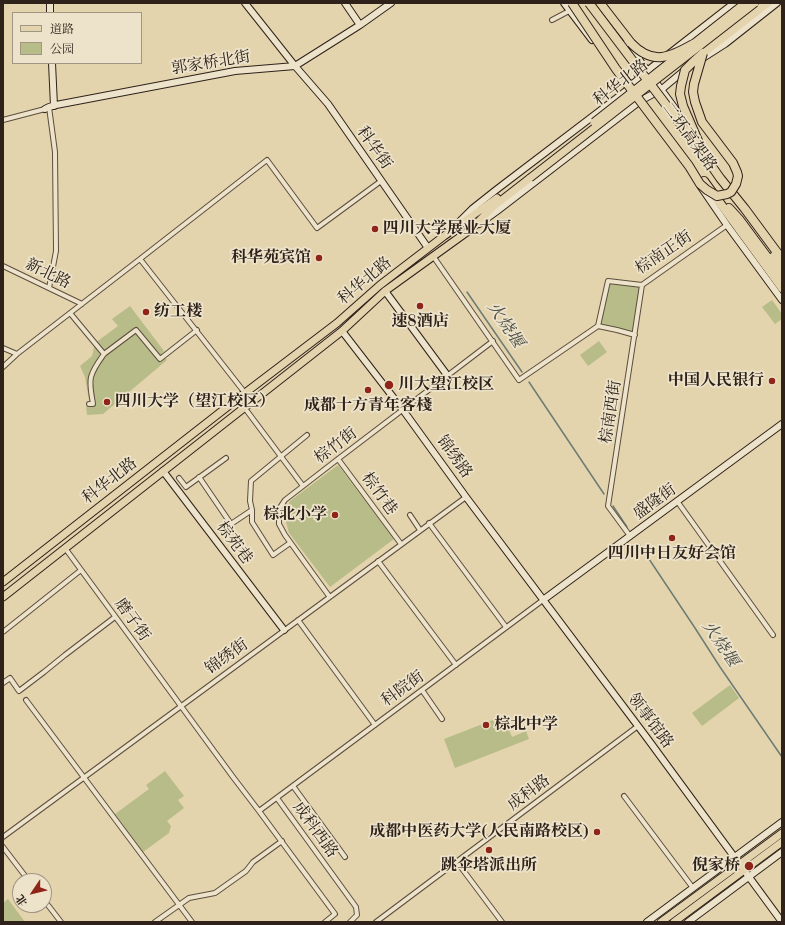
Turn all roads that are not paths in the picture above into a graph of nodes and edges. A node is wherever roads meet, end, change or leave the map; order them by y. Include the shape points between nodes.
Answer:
1 (245, 3) edge
2 (345, 3) edge
3 (391, 3) edge
4 (564, 3) edge
5 (590, 3) edge
6 (599, 3) edge
7 (734, 3) edge
8 (745, 3) edge
9 (755, 3) edge
10 (767, 3) edge
11 (777, 3) edge
12 (572, 6) edge
13 (552, 20) dead end
14 (360, 25) junction
15 (694, 44) junction
16 (703, 53) junction
17 (52, 64) edge
18 (295, 66) junction
19 (647, 71) junction
20 (630, 88) junction
21 (662, 89) junction
22 (640, 101) junction
23 (49, 107) junction
24 (3, 120) edge
25 (704, 155) junction
26 (529, 176) junction
27 (720, 178) junction
28 (381, 181) junction
29 (704, 181) junction
30 (727, 225) junction
31 (471, 229) junction
32 (444, 236) junction
33 (428, 248) junction
34 (433, 256) junction
35 (782, 258) edge
36 (140, 259) junction
37 (3, 266) edge
38 (782, 267) edge
39 (782, 277) edge
40 (642, 285) junction
41 (49, 288) junction
42 (782, 288) edge
43 (385, 291) junction
44 (782, 300) edge
45 (82, 304) junction
46 (70, 313) junction
47 (598, 326) junction
48 (196, 330) junction
49 (342, 331) junction
50 (635, 335) junction
51 (492, 342) junction
52 (3, 348) edge
53 (17, 354) junction
54 (104, 354) junction
55 (3, 367) edge
56 (447, 375) junction
57 (245, 393) junction
58 (90, 404) dead end
59 (244, 407) junction
60 (403, 410) junction
61 (782, 424) edge
62 (307, 435) dead end
63 (280, 457) junction
64 (226, 458) dead end
65 (338, 459) junction
66 (164, 471) junction
67 (199, 477) junction
68 (179, 478) dead end
69 (303, 486) junction
70 (466, 497) junction
71 (678, 501) junction
72 (252, 510) junction
73 (410, 516) dead end
74 (429, 523) junction
75 (420, 530) junction
76 (630, 536) junction
77 (290, 543) junction
78 (400, 544) junction
79 (65, 548) junction
80 (378, 561) junction
81 (81, 570) junction
82 (3, 582) edge
83 (330, 596) junction
84 (3, 597) edge
85 (543, 600) junction
86 (115, 617) junction
87 (298, 620) junction
88 (506, 627) junction
89 (284, 630) junction
90 (3, 632) edge
91 (773, 635) dead end
92 (456, 665) junction
93 (3, 683) edge
94 (422, 690) junction
95 (26, 700) dead end
96 (181, 706) junction
97 (442, 719) dead end
98 (374, 725) junction
99 (638, 726) junction
100 (84, 777) junction
101 (292, 786) junction
102 (624, 796) dead end
103 (277, 798) junction
104 (259, 810) junction
105 (782, 822) edge
106 (782, 833) edge
107 (3, 837) edge
108 (282, 841) junction
109 (782, 842) edge
110 (3, 846) edge
111 (782, 852) edge
112 (345, 857) dead end
113 (735, 857) junction
114 (457, 862) junction
115 (742, 867) junction
116 (23, 873) edge
117 (749, 877) junction
118 (693, 888) junction
119 (179, 905) junction
120 (52, 910) edge
121 (61, 922) edge
122 (155, 922) edge
123 (192, 922) edge
124 (325, 922) edge
125 (350, 922) edge
126 (376, 922) edge
127 (502, 922) edge
128 (647, 922) edge
129 (661, 922) edge
130 (674, 922) edge
131 (688, 922) edge
132 (782, 922) edge

1 - 18 street
2 - 14 street
3 - 14 street
4 - 12 street
5 - 25 highway, 二环高架路, bridge
6 - 15 highway, bridge via 634,47 648,56 667,57
6 - 19 street
7 - 19 street
8 - 15 main road, 科华北路, bridge
9 - 26 main road, bridge
10 - 16 highway
11 - 21 street
12 - 13 street
12 - 16 highway, bridge via 700,184 718,196 731,192 738,176 733,163 702,122 695,102 694,84
12 - 20 street
12 - 29 highway, 二环高架路, bridge
14 - 18 street
15 - 26 main road, 科华北路, bridge
16 - 25 highway, bridge via 685,70 680,94
17 - 23 street
18 - 23 street, 郭家桥北街 via 235,70
18 - 28 street, 科华街 via 328,104
19 - 20 street
19 - 21 street
20 - 22 street
20 - 32 street via 472,209
21 - 22 street
21 - 35 street
22 - 30 street
22 - 31 street via 497,212
23 - 24 street
23 - 41 street via 55,152 56,251
25 - 27 highway, 二环高架路
26 - 31 main road, 科华北路
26 - 32 main road, 科华北路
27 - 35 highway, 二环高架路
27 - 38 highway
28 - 33 street, 科华街
28 - 36 street via 317,228 267,160
29 - 39 highway, bridge via 739,219
29 - 42 highway, 二环高架路, bridge
30 - 40 street, 棕南正街
30 - 44 street
31 - 34 main road, 科华北路
32 - 33 main road, 科华北路
33 - 57 main road, 科华北路 via 337,323
34 - 43 main road, 科华北路
34 - 51 street
36 - 45 street
36 - 48 street
37 - 41 street, 新北路
40 - 47 street, 棕南正街 via 608,281
40 - 50 street, 棕南西街
41 - 45 street, 新北路
43 - 49 main road, 科华北路
43 - 56 street
45 - 46 street
46 - 53 street
46 - 54 street
47 - 50 street
47 - 51 street via 519,380
48 - 54 street via 160,359 136,330
48 - 57 street
49 - 59 main road, 科华北路
49 - 60 street, 锦绣路
50 - 76 street, 棕南西街 via 608,506
51 - 56 street, 棕竹街
52 - 53 street
53 - 55 street
54 - 58 street via 91,378 93,404
56 - 60 street, 棕竹街
57 - 82 main road, 科华北路
59 - 63 street
59 - 66 main road, 科华北路
60 - 65 street, 棕竹街
60 - 70 street, 锦绣路
61 - 71 street, 盛隆街
62 - 63 street
63 - 69 street
63 - 72 street via 251,481
64 - 67 street
65 - 69 street, 棕竹街
65 - 78 street, 棕竹巷
66 - 79 main road, 科华北路
66 - 89 street, 棕苑巷
67 - 68 street via 186,487
67 - 72 street via 231,524
69 - 77 street, 棕竹街 via 285,500 279,509 279,524
70 - 74 street, 锦绣街
70 - 85 street, 锦绣路
71 - 76 street, 盛隆街
71 - 91 street
72 - 77 street via 252,522 273,555
73 - 75 street
74 - 75 street, 锦绣街
74 - 88 street
75 - 78 street, 锦绣街
76 - 85 street, 盛隆街
77 - 83 street, 棕竹街
78 - 80 street, 锦绣街
79 - 81 street, 磨子街
79 - 84 main road, 科华北路
80 - 83 street, 锦绣街
80 - 92 street
81 - 86 street, 磨子街
81 - 90 street
83 - 87 street, 锦绣街
85 - 88 street, 科院街
85 - 99 street, 领事馆路
86 - 93 street via 19,691 10,678
86 - 96 street, 磨子街
87 - 89 street, 锦绣街
87 - 98 street
88 - 92 street, 科院街
89 - 96 street, 锦绣街
92 - 94 street, 科院街
94 - 97 street
94 - 98 street, 科院街
95 - 100 street
96 - 100 street, 锦绣街
96 - 104 street
98 - 101 street, 科院街
99 - 113 street, 领事馆路
99 - 114 street, 成科路
100 - 107 street, 锦绣街
100 - 119 street
101 - 103 street, 科院街
101 - 112 street
102 - 118 street
103 - 104 street, 成科西路
103 - 125 street, 成科西路 via 356,907 357,915
104 - 108 street
105 - 113 street
106 - 115 main road
108 - 119 street via 216,893 189,898
108 - 124 street via 335,914
109 - 115 main road
110 - 116 street
111 - 117 street
113 - 115 street, 领事馆路
113 - 118 street
114 - 126 street, 成科路
114 - 127 street
115 - 117 street, 领事馆路
115 - 129 main road
115 - 130 main road
117 - 131 street
117 - 132 street, 领事馆路
118 - 128 street
119 - 122 street
119 - 123 street
120 - 121 street

